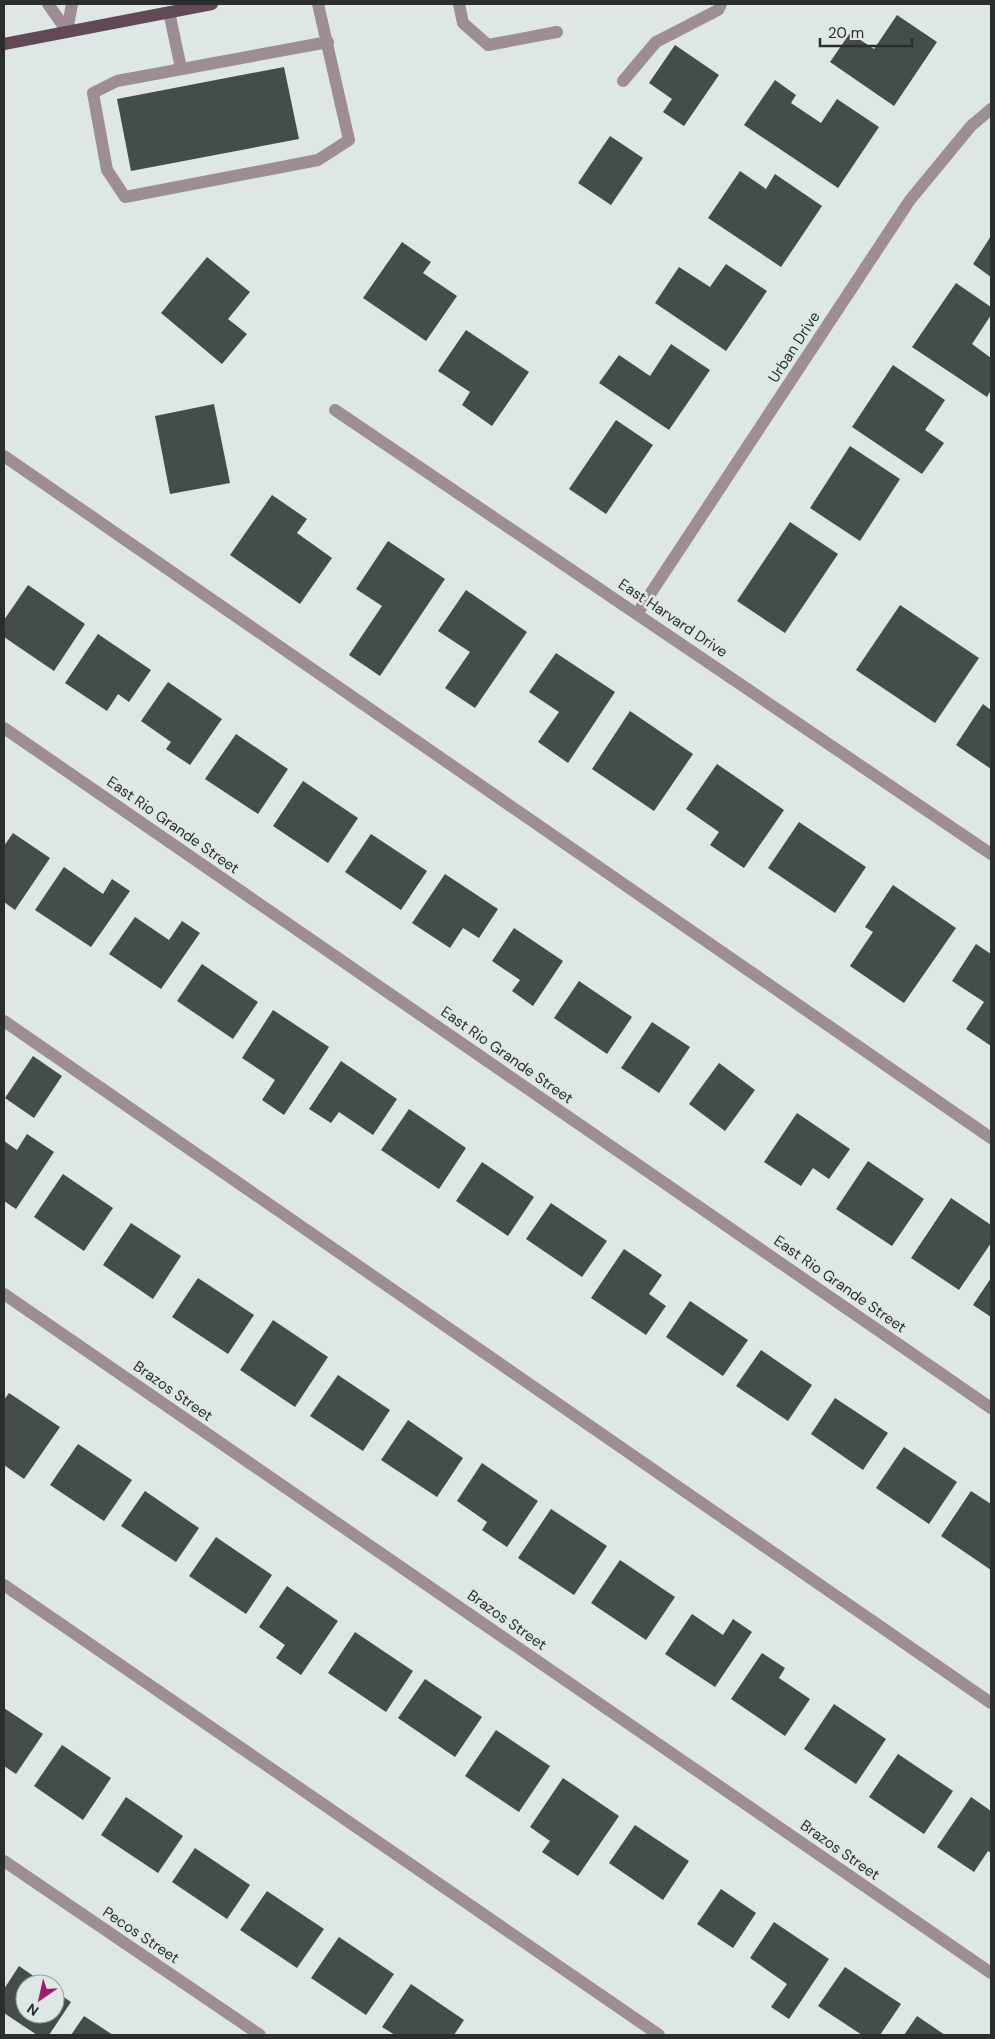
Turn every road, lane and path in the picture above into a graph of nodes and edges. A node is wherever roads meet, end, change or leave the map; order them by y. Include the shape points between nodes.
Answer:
1 (48, 4) edge
2 (72, 4) edge
3 (212, 4) edge
4 (318, 4) edge
5 (460, 4) edge
6 (721, 4) edge
7 (169, 12) junction
8 (68, 31) junction
9 (557, 32) dead end
10 (328, 42) junction
11 (4, 44) edge
12 (181, 68) junction
13 (623, 81) dead end
14 (991, 109) edge
15 (335, 410) dead end
16 (4, 456) edge
17 (637, 614) junction
18 (4, 728) edge
19 (991, 854) edge
20 (4, 1021) edge
21 (991, 1138) edge
22 (4, 1294) edge
23 (991, 1408) edge
24 (4, 1585) edge
25 (991, 1703) edge
26 (4, 1861) edge
27 (991, 1973) edge
28 (260, 2035) edge
29 (659, 2035) edge

1 - 8 street
2 - 8 street
3 - 7 main road
4 - 10 street
5 - 9 street via 463,23 488,45
6 - 13 street via 718,10 656,42
7 - 8 main road
7 - 12 street
8 - 11 main road
10 - 12 street
10 - 12 street via 349,140 318,160 125,197 107,170 94,93 117,82
14 - 17 street, Urban Drive via 971,126 910,200
15 - 17 street, East Harvard Drive
16 - 21 street
17 - 19 street, East Harvard Drive
18 - 23 street, East Rio Grande Street
20 - 25 street
22 - 27 street, Brazos Street
24 - 29 street
26 - 28 street, Pecos Street

